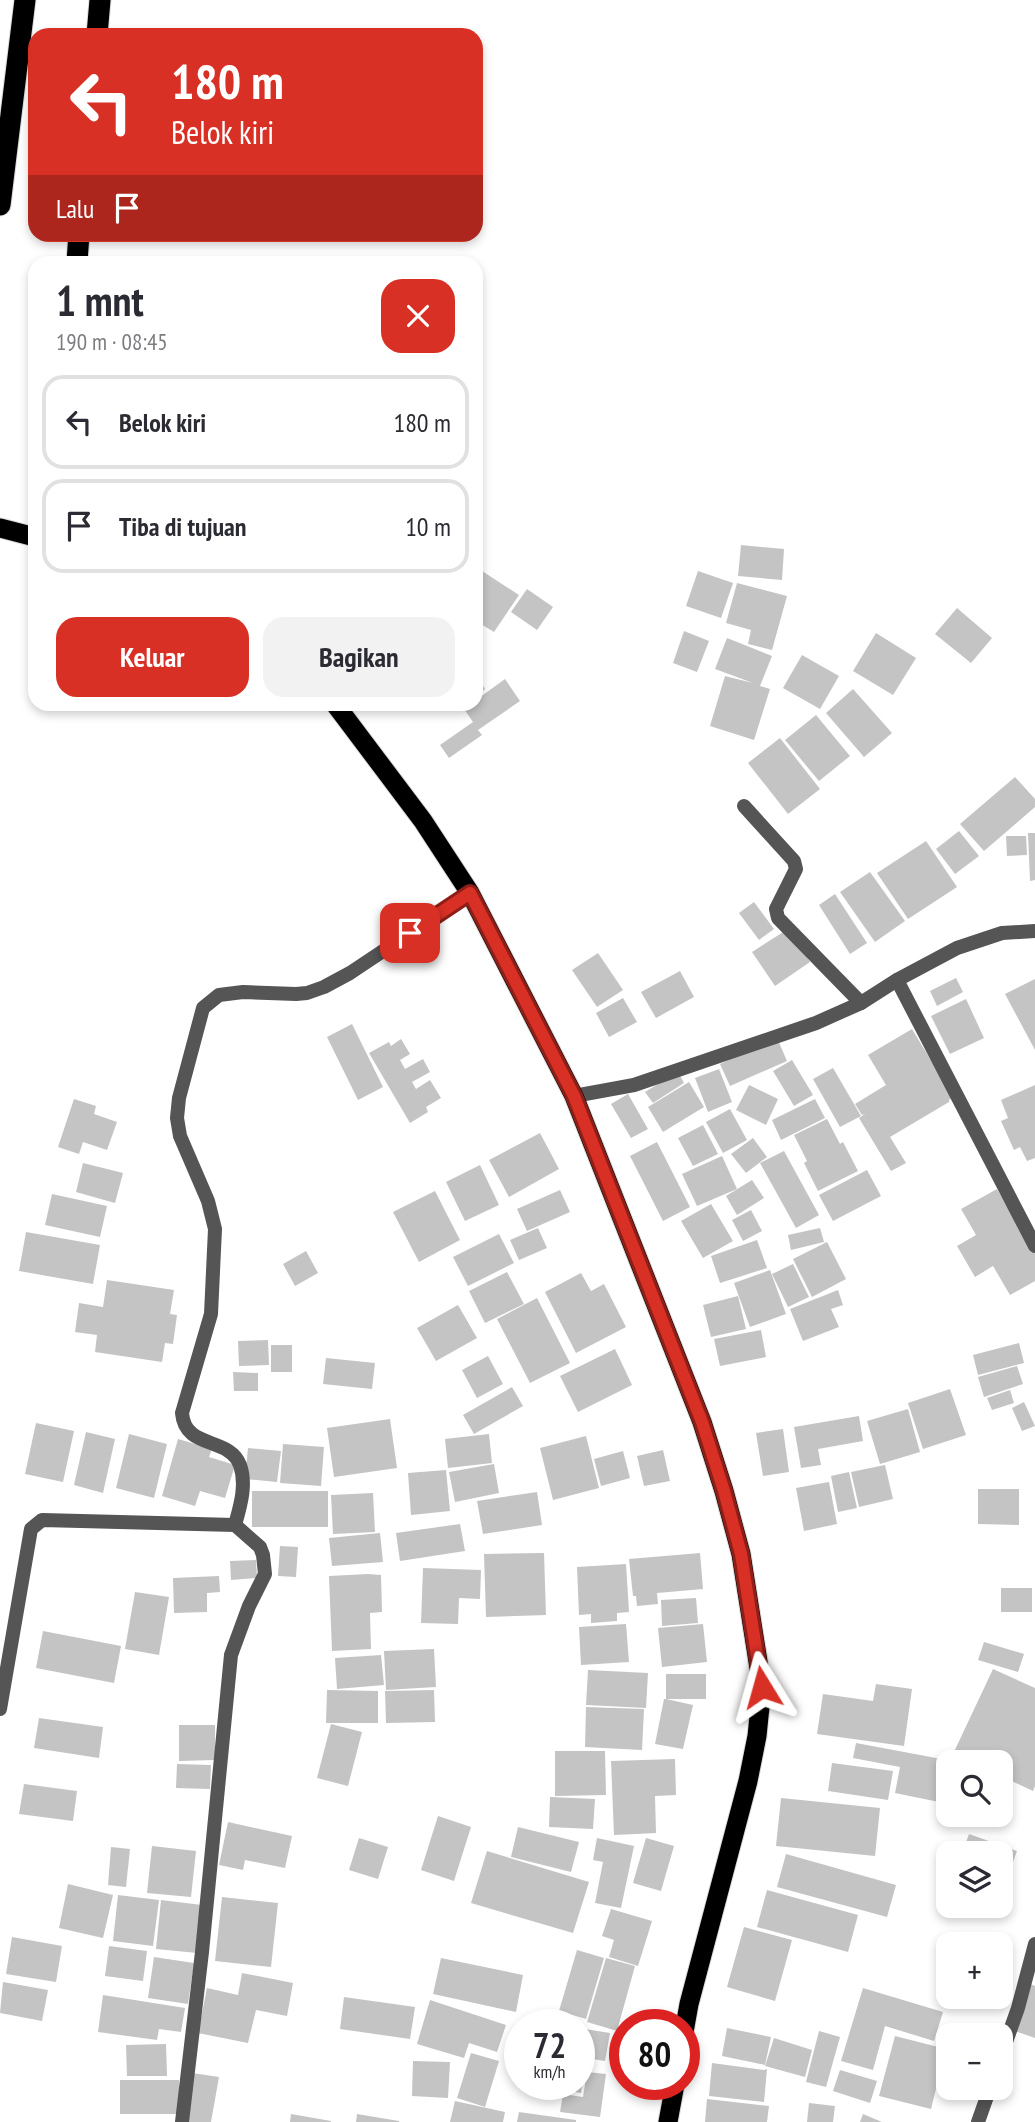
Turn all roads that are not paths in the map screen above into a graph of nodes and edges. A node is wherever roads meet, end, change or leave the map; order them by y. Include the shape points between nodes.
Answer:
1 (25, 0) edge
2 (100, 0) edge
3 (98, 28) edge
4 (0, 205) edge
5 (0, 528) edge
6 (28, 535) edge
7 (340, 711) edge
8 (744, 806) dead end
9 (470, 893) junction
10 (1035, 931) edge
11 (897, 980) junction
12 (861, 1003) junction
13 (574, 1096) junction
14 (1035, 1246) edge
15 (235, 1525) junction
16 (0, 1709) edge
17 (1035, 1944) edge
18 (689, 2009) edge
19 (1013, 2023) edge
20 (672, 2100) edge
21 (986, 2100) edge
22 (182, 2122) edge
23 (668, 2122) edge
24 (978, 2122) edge

1 - 4 highway
2 - 3 highway
5 - 6 highway
7 - 9 highway via 423,821
8 - 12 street via 794,861 796,869 776,909 778,918
9 - 13 highway
9 - 15 street via 324,987 296,995 219,995 203,1008 178,1098 177,1118 215,1229 212,1301 182,1413 190,1433 229,1452 240,1465 243,1494
10 - 11 street via 1002,933 957,948
11 - 12 street
11 - 14 street
12 - 13 street via 634,1085
13 - 18 highway via 702,1422 724,1491 741,1554 762,1687 748,1781
15 - 16 street via 42,1520 31,1529
15 - 22 street via 260,1547 265,1574 231,1656
17 - 19 street
20 - 23 highway
21 - 24 street

